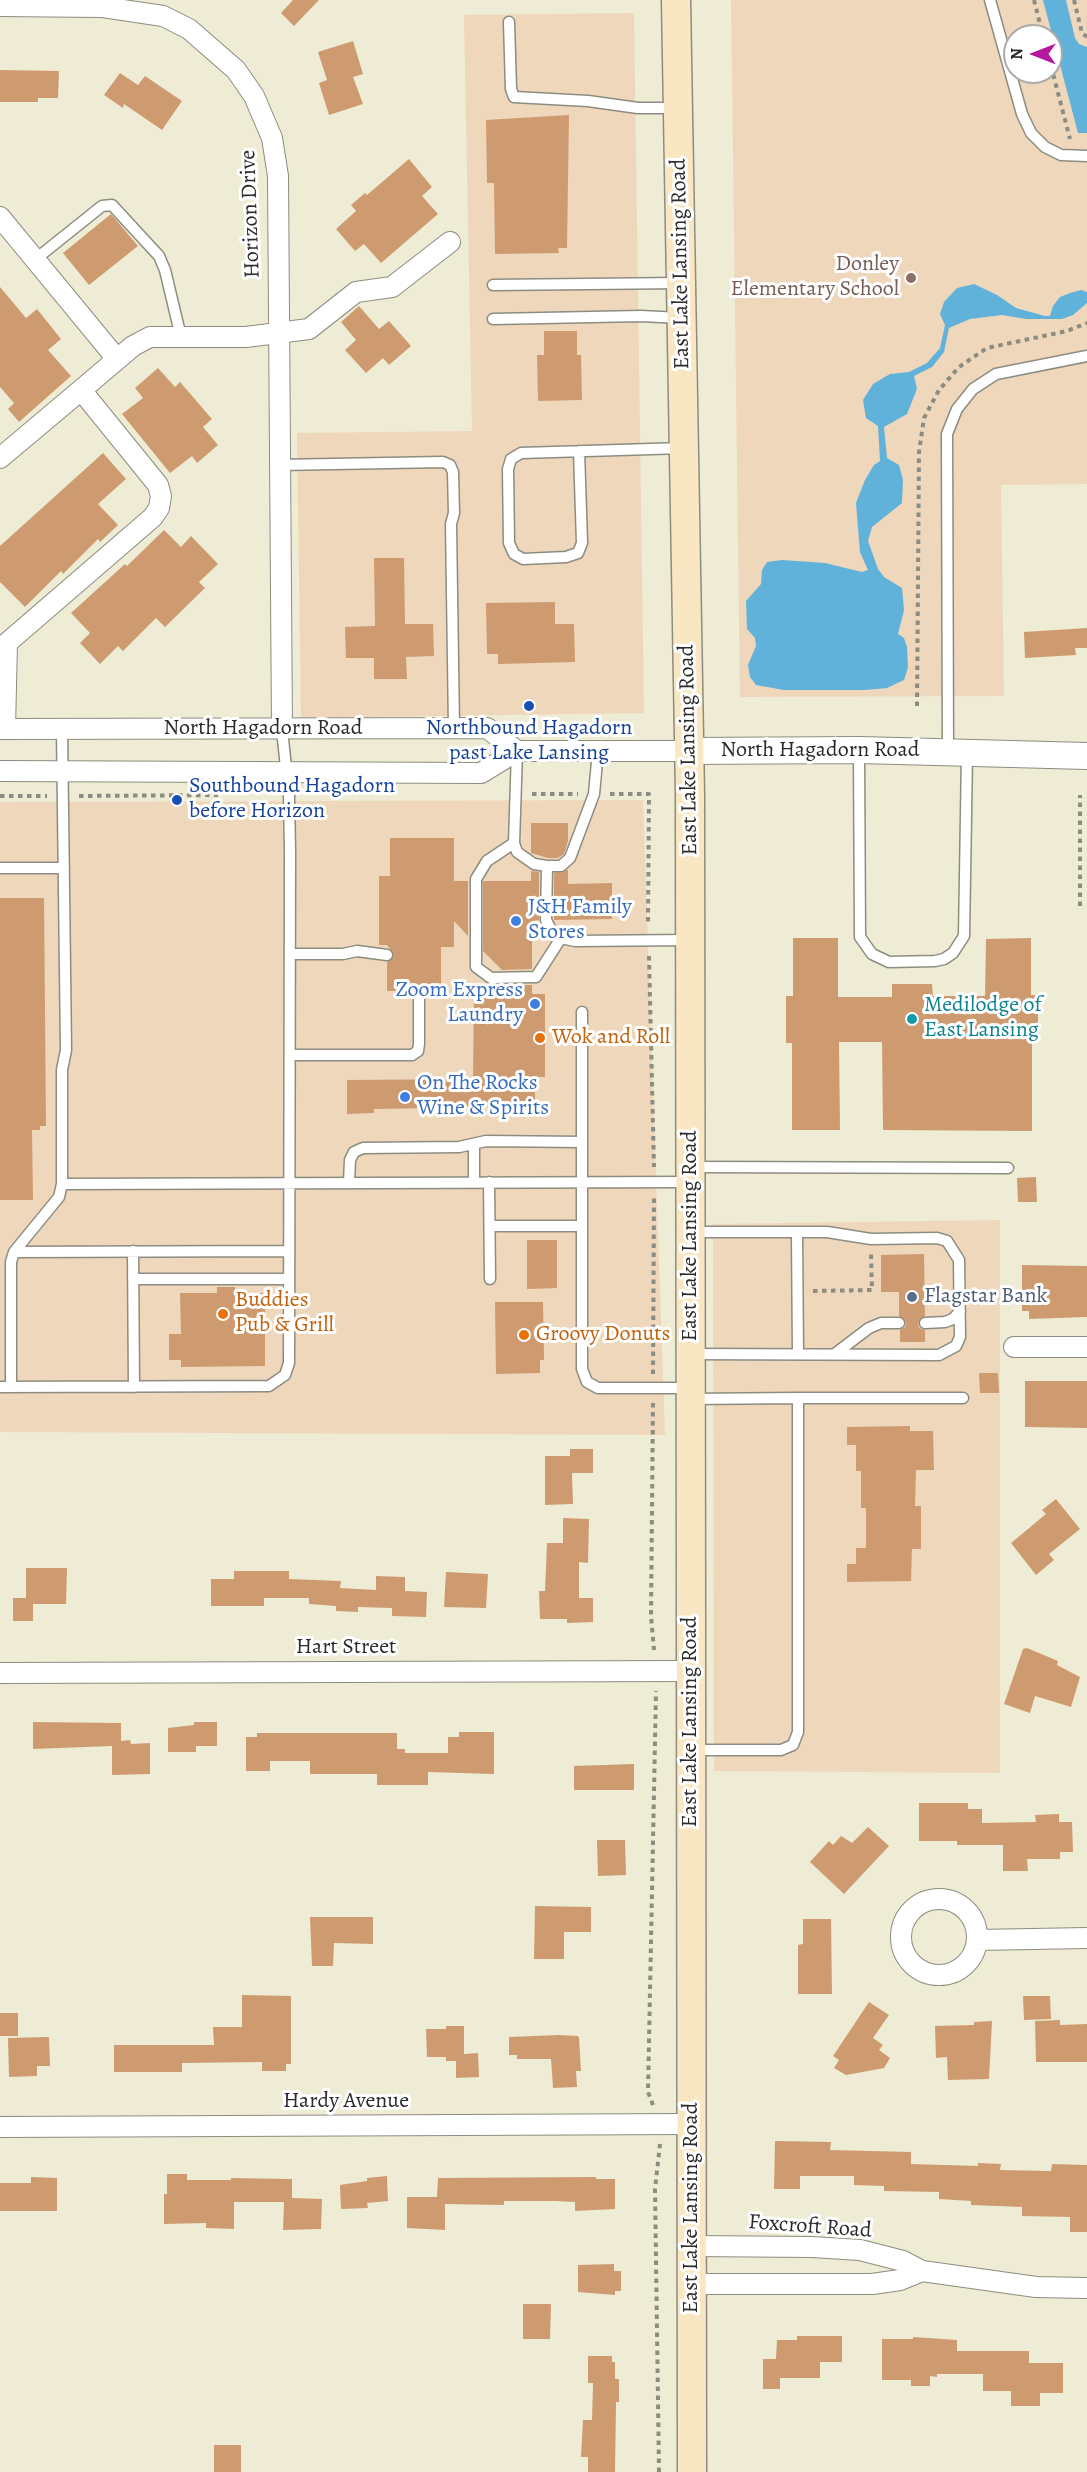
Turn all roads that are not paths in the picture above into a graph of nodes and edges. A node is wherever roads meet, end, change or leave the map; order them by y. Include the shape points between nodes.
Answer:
1 (676, 0) edge
2 (990, 0) edge
3 (0, 6) edge
4 (509, 22) dead end
5 (678, 108) junction
6 (1087, 156) edge
7 (0, 217) edge
8 (450, 243) dead end
9 (37, 258) junction
10 (681, 283) junction
11 (492, 285) dead end
12 (682, 318) junction
13 (492, 319) dead end
14 (278, 333) junction
15 (181, 338) junction
16 (1087, 356) edge
17 (117, 359) junction
18 (81, 390) junction
19 (684, 448) junction
20 (579, 451) junction
21 (0, 458) edge
22 (279, 465) junction
23 (4, 638) edge
24 (454, 728) junction
25 (3, 729) edge
26 (62, 729) junction
27 (282, 730) junction
28 (860, 750) junction
29 (688, 751) junction
30 (517, 752) junction
31 (598, 752) junction
32 (958, 753) junction
33 (1087, 756) edge
34 (62, 770) junction
35 (0, 771) edge
36 (286, 772) junction
37 (514, 843) junction
38 (547, 866) junction
39 (0, 868) edge
40 (64, 868) junction
41 (561, 938) junction
42 (690, 940) junction
43 (290, 954) junction
44 (387, 955) dead end
45 (419, 998) dead end
46 (582, 1012) dead end
47 (290, 1056) junction
48 (582, 1142) junction
49 (474, 1144) junction
50 (1008, 1168) dead end
51 (691, 1174) junction
52 (349, 1182) junction
53 (474, 1182) junction
54 (489, 1182) junction
55 (583, 1182) junction
56 (289, 1183) junction
57 (62, 1184) junction
58 (489, 1226) junction
59 (582, 1226) junction
60 (691, 1232) junction
61 (797, 1234) junction
62 (134, 1251) junction
63 (289, 1251) junction
64 (14, 1252) junction
65 (134, 1279) junction
66 (289, 1279) junction
67 (490, 1279) dead end
68 (960, 1311) junction
69 (899, 1323) dead end
70 (925, 1323) dead end
71 (1014, 1347) dead end
72 (1087, 1347) edge
73 (836, 1353) junction
74 (691, 1354) junction
75 (798, 1354) junction
76 (5, 1387) edge
77 (134, 1387) junction
78 (691, 1393) junction
79 (798, 1398) junction
80 (963, 1398) dead end
81 (691, 1671) junction
82 (0, 1673) edge
83 (691, 1750) junction
84 (1087, 1938) edge
85 (977, 1940) dead end
86 (692, 2124) junction
87 (0, 2127) edge
88 (692, 2246) junction
89 (922, 2271) junction
90 (692, 2284) junction
91 (1087, 2288) edge
92 (692, 2472) edge

1 - 5 main road, East Lake Lansing Road
2 - 6 lane via 1022,114 1031,133 1045,147 1061,155
3 - 14 street, Horizon Drive via 103,7 163,16 189,29 236,70 254,96 272,138 278,176
4 - 5 lane via 514,97
5 - 10 main road, East Lake Lansing Road
7 - 9 street
8 - 14 street via 392,287 356,292 309,329
9 - 15 lane via 102,206 112,205 159,256
9 - 17 street
10 - 11 lane
10 - 12 main road, East Lake Lansing Road
12 - 13 lane via 641,315
12 - 19 main road, East Lake Lansing Road
14 - 15 street
14 - 22 street, Horizon Drive
15 - 17 street via 150,338
16 - 32 lane via 996,374 973,389 957,409 946,434
17 - 18 street
18 - 21 street
18 - 23 street via 158,485 159,508 153,517
19 - 20 lane
19 - 29 main road, East Lake Lansing Road
20 - 20 lane via 521,453 511,459 509,543 514,554 523,559 578,553 582,543
22 - 24 lane via 450,465 454,513
22 - 27 street, Horizon Drive
23 - 25 street
24 - 27 street, North Hagadorn Road
24 - 30 street, North Hagadorn Road via 487,728
25 - 26 street, North Hagadorn Road
26 - 27 street, North Hagadorn Road
26 - 34 lane
27 - 36 lane
28 - 29 street, North Hagadorn Road
28 - 32 street, North Hagadorn Road
28 - 32 lane via 860,937 872,954 889,962 944,959 953,953 963,936
29 - 31 street, North Hagadorn Road
29 - 42 main road, East Lake Lansing Road
30 - 31 street, North Hagadorn Road
30 - 36 street, North Hagadorn Road via 481,773
30 - 37 lane
31 - 38 lane via 594,794 570,858 561,866
32 - 33 street, North Hagadorn Road
34 - 35 street, North Hagadorn Road
34 - 36 street, North Hagadorn Road
34 - 40 lane
36 - 43 lane
37 - 38 lane via 517,852 534,864
37 - 41 lane via 487,861 476,879 476,968 491,978 536,977
38 - 41 lane via 546,920 550,930
39 - 40 lane
40 - 57 lane via 66,1050 62,1070
41 - 42 lane
42 - 51 main road, East Lake Lansing Road
43 - 44 lane via 357,951
43 - 47 lane
45 - 47 lane via 419,1044 412,1055
46 - 48 lane
47 - 56 lane
48 - 49 lane
48 - 55 lane
49 - 52 lane via 363,1148 354,1152 350,1160
49 - 53 lane
50 - 51 lane
51 - 55 lane via 655,1182
51 - 60 main road, East Lake Lansing Road
52 - 53 lane
52 - 56 lane
53 - 54 lane
54 - 55 lane
54 - 58 lane
55 - 59 lane
56 - 57 lane
56 - 63 lane
57 - 64 lane via 59,1197
58 - 59 lane
58 - 67 lane
59 - 78 lane via 582,1369 587,1382 598,1388
60 - 61 lane
60 - 74 main road, East Lake Lansing Road
61 - 68 lane via 827,1232 871,1239 947,1241 959,1260
61 - 75 lane
62 - 63 lane
62 - 64 lane
62 - 65 lane
63 - 66 lane
64 - 76 lane
65 - 66 lane
65 - 77 lane
66 - 77 lane via 290,1363 278,1382 269,1386
68 - 70 lane via 945,1322
68 - 73 lane via 956,1346 939,1355
69 - 73 lane via 869,1328
71 - 72 street
73 - 75 lane
74 - 75 lane
74 - 78 main road, East Lake Lansing Road
76 - 77 lane
78 - 79 lane
78 - 81 main road, East Lake Lansing Road
79 - 80 lane
79 - 83 lane via 798,1732 793,1746 781,1750
81 - 82 street, Hart Street
81 - 83 main road, East Lake Lansing Road
83 - 86 main road, East Lake Lansing Road
84 - 85 street
86 - 87 street, Hardy Avenue
86 - 88 main road, East Lake Lansing Road
88 - 89 street, Foxcroft Road via 860,2250 903,2261
88 - 90 main road, East Lake Lansing Road
89 - 90 street, Foxcroft Road via 900,2280 872,2284
89 - 91 street, Foxcroft Road via 1036,2287
90 - 92 main road, East Lake Lansing Road

